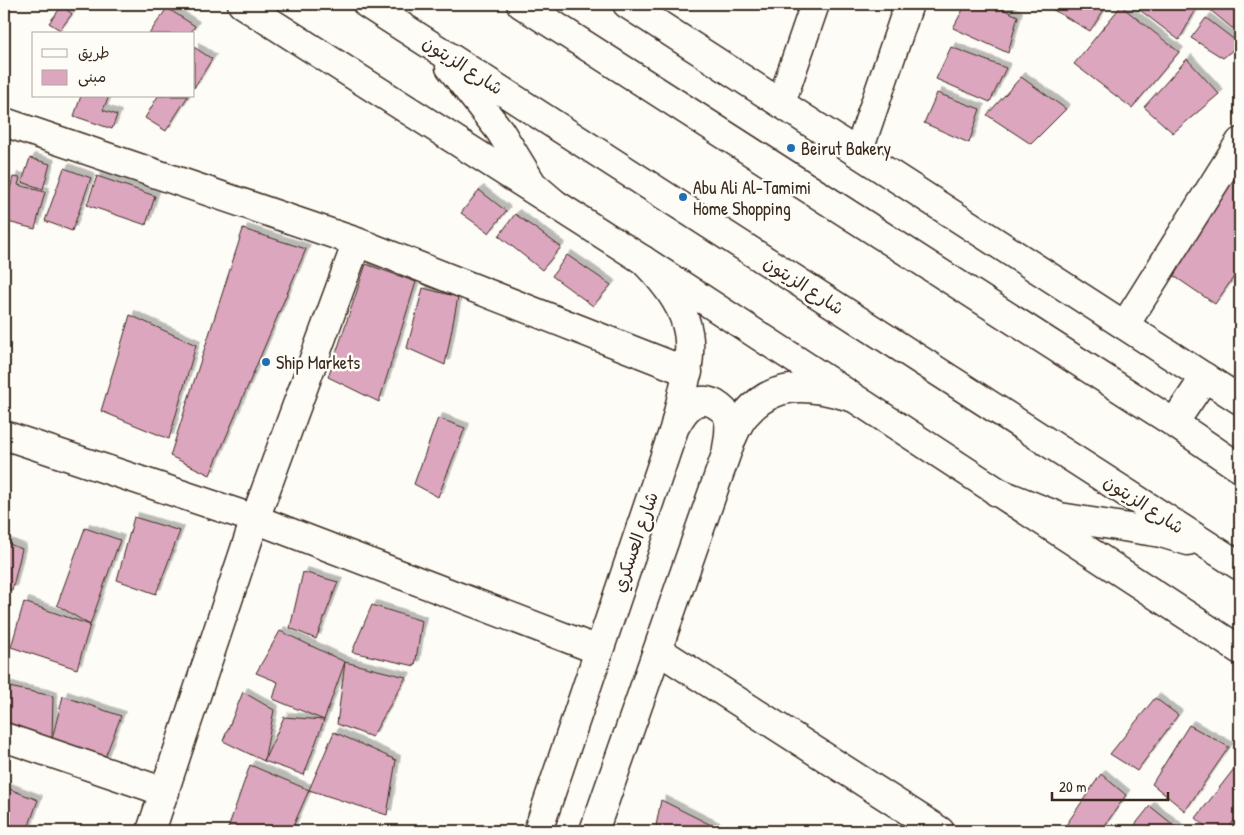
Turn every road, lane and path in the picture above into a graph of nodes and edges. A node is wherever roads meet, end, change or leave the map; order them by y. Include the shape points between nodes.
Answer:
1 (242, 4) edge
2 (367, 4) edge
3 (522, 4) edge
4 (627, 4) edge
5 (815, 4) edge
6 (909, 4) edge
7 (414, 34) junction
8 (780, 102) junction
9 (4, 122) edge
10 (1240, 142) edge
11 (858, 153) junction
12 (554, 203) junction
13 (357, 242) junction
14 (644, 260) junction
15 (1125, 325) junction
16 (688, 372) junction
17 (1205, 377) junction
18 (851, 397) junction
19 (1240, 400) edge
20 (1174, 423) junction
21 (674, 429) junction
22 (4, 435) edge
23 (725, 457) junction
24 (1240, 468) edge
25 (997, 492) junction
26 (255, 519) junction
27 (1234, 562) edge
28 (598, 650) junction
29 (658, 650) junction
30 (1240, 650) edge
31 (4, 737) edge
32 (164, 792) junction
33 (151, 831) edge
34 (538, 831) edge
35 (594, 831) edge
36 (940, 831) edge

1 - 12 street
2 - 7 street, شارع الزيتون
3 - 20 street
4 - 8 street
5 - 8 street
6 - 11 street
7 - 12 street via 450,67 500,131 533,185
7 - 27 street, شارع الزيتون
8 - 11 street
9 - 13 street
10 - 15 street
11 - 15 street
12 - 14 street
13 - 16 street
13 - 26 street
14 - 16 street, شارع العسكري via 680,305 688,326
14 - 18 street
15 - 17 street
16 - 21 street, شارع العسكري
17 - 19 street
17 - 20 street
18 - 23 street via 822,389 788,388 764,398 743,416
18 - 25 street
20 - 24 street
21 - 23 street via 682,414 698,401 708,400 720,406 728,416 730,430
21 - 28 street, شارع العسكري
22 - 26 street
23 - 29 street
25 - 27 street via 1060,517 1161,533 1195,543
25 - 30 street
26 - 28 street
26 - 32 street
28 - 34 street, شارع العسكري
29 - 35 street
29 - 36 street
31 - 32 street
32 - 33 street

